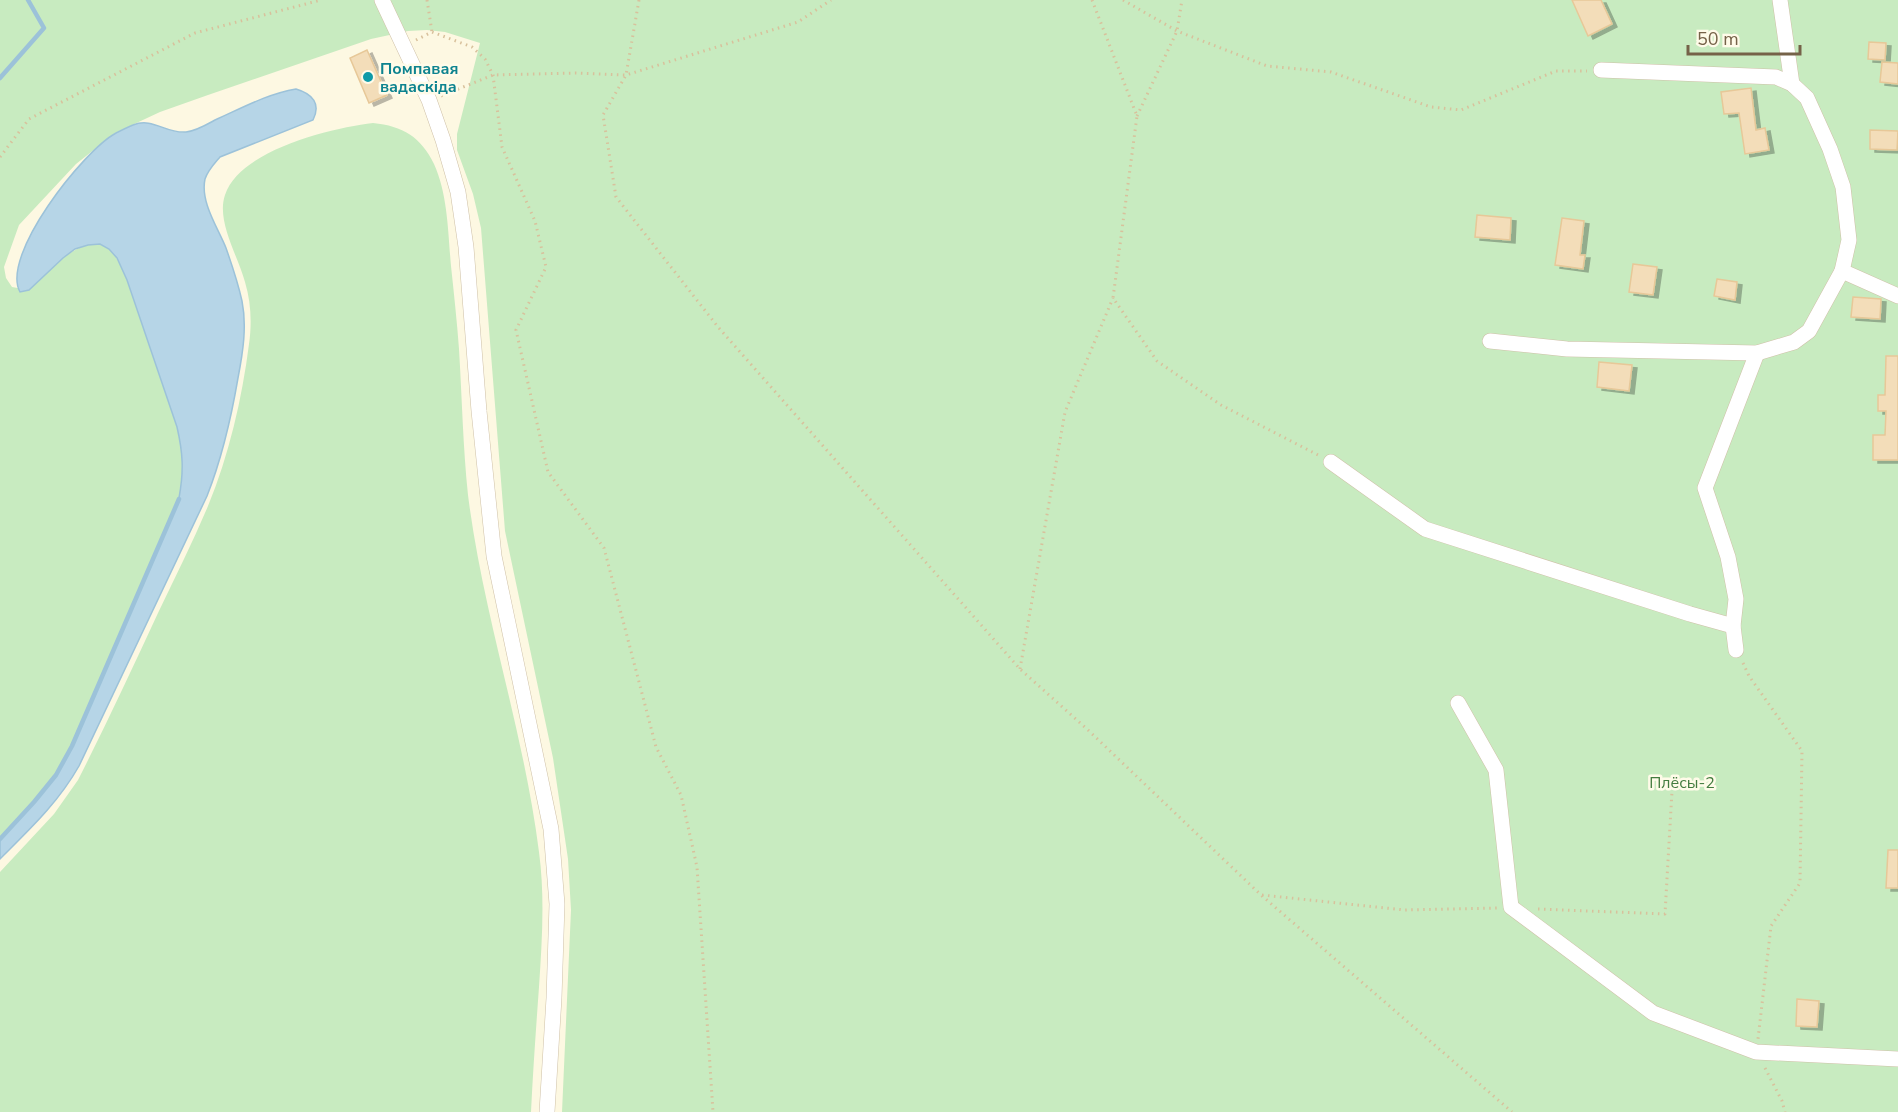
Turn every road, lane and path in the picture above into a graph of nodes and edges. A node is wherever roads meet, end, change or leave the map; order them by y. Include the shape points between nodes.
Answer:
1 (321, 0) edge
2 (381, 0) edge
3 (428, 0) edge
4 (639, 0) edge
5 (831, 0) edge
6 (1092, 0) edge
7 (1123, 0) edge
8 (1182, 0) edge
9 (1780, 0) edge
10 (1177, 31) junction
11 (432, 32) junction
12 (403, 46) junction
13 (1600, 70) joint
14 (493, 75) junction
15 (626, 75) junction
16 (1792, 84) junction
17 (429, 100) junction
18 (1137, 116) junction
19 (0, 157) edge
20 (1842, 271) junction
21 (1898, 296) edge
22 (1113, 298) junction
23 (1490, 341) dead end
24 (1757, 353) junction
25 (1331, 462) joint
26 (1733, 626) junction
27 (1736, 650) joint
28 (1020, 669) junction
29 (1458, 703) dead end
30 (1672, 791) dead end
31 (1261, 895) junction
32 (1511, 907) junction
33 (1756, 1052) junction
34 (1898, 1059) edge
35 (547, 1112) edge
36 (713, 1112) edge
37 (1512, 1112) edge
38 (1785, 1112) edge

1 - 19 path via 195,33 29,119
2 - 12 street
3 - 11 path
4 - 15 path
5 - 15 path via 798,22
6 - 18 path
7 - 10 path
8 - 10 path
9 - 16 street
10 - 13 path via 1267,66 1331,72 1431,107 1461,110 1557,71
10 - 18 path
11 - 12 path
11 - 14 path via 472,46
12 - 17 street
13 - 16 street via 1776,77
14 - 15 path
14 - 17 path
14 - 36 path via 502,147 535,221 546,267 516,330 548,472 604,548 656,747 681,795 697,867
15 - 28 path via 603,115 616,197 718,327
16 - 20 street via 1807,98 1843,187 1849,240
17 - 35 street via 458,192 494,556 551,829 557,904
18 - 22 path
20 - 21 street
20 - 24 street via 1809,331 1794,342
22 - 25 path via 1157,361 1221,405
22 - 28 path via 1065,412
23 - 24 street via 1567,349
24 - 26 street via 1705,488 1728,557 1736,599
25 - 26 street via 1425,529
26 - 27 street
27 - 33 path via 1749,676 1802,751 1800,883 1771,926
28 - 31 path
29 - 32 street via 1496,770
30 - 32 path via 1665,915
31 - 32 path via 1405,910
31 - 37 path
32 - 33 street via 1653,1013
33 - 34 street
33 - 38 path

